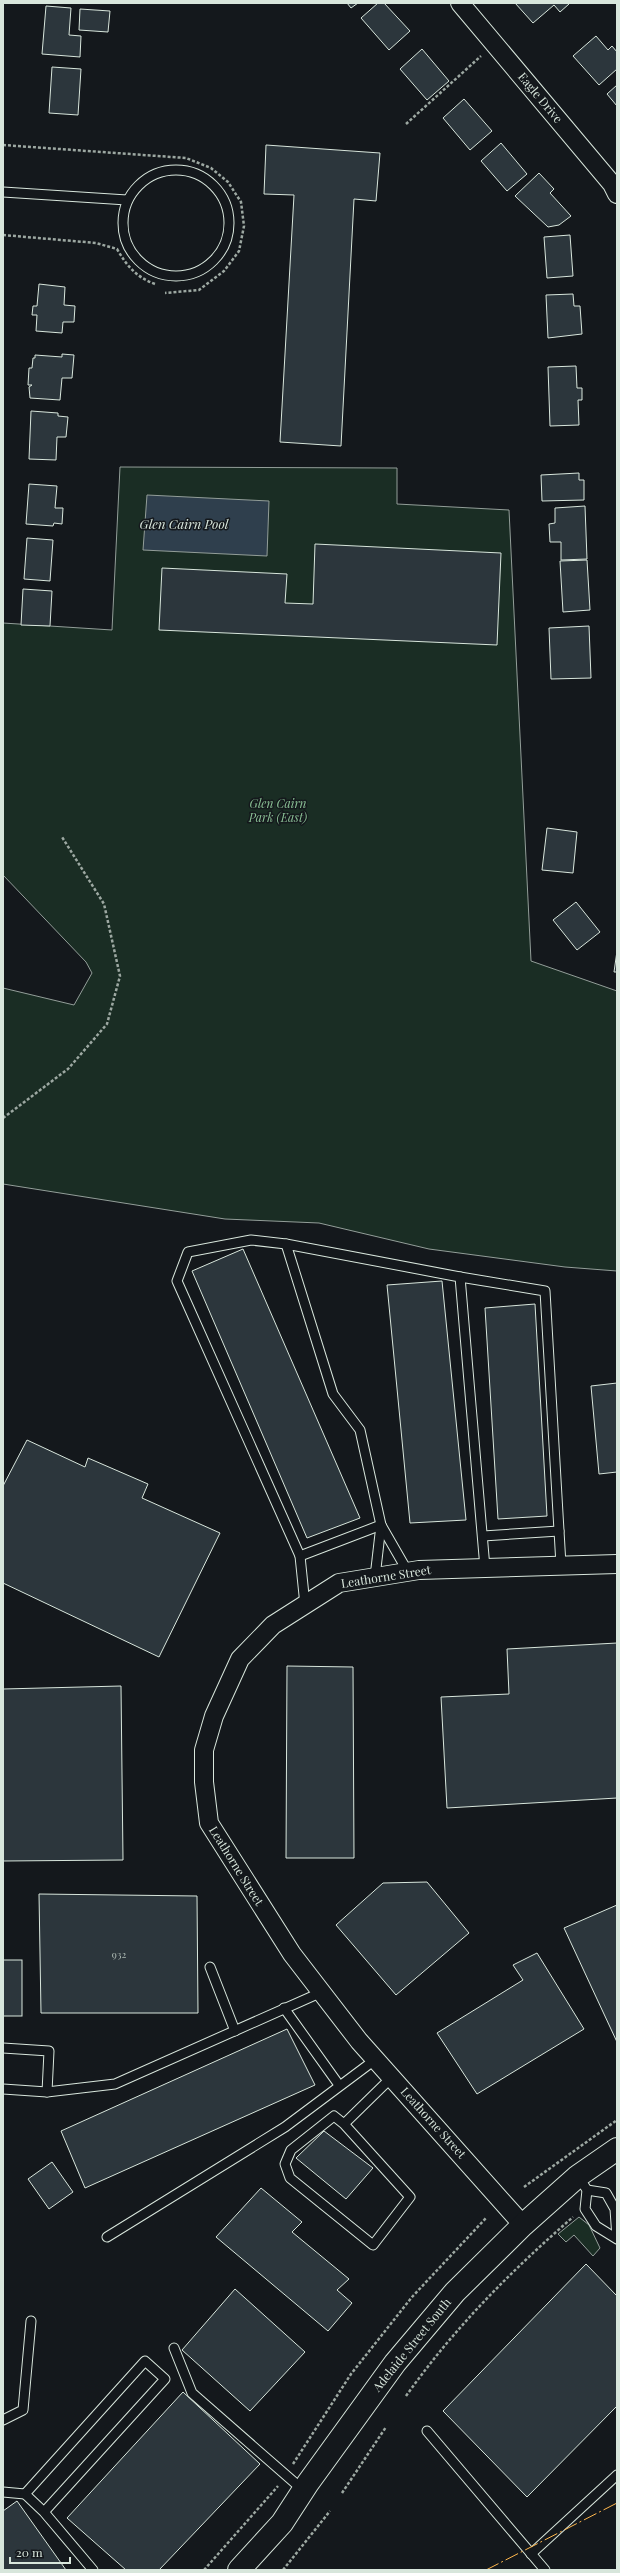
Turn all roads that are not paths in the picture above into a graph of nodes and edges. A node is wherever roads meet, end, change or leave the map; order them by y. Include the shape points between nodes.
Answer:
1 (460, 3) edge
2 (3, 192) edge
3 (617, 194) edge
4 (127, 200) junction
5 (286, 1244) junction
6 (460, 1277) junction
7 (381, 1525) junction
8 (559, 1531) junction
9 (483, 1536) junction
10 (300, 1556) junction
11 (617, 1564) edge
12 (561, 1566) junction
13 (485, 1568) junction
14 (408, 1572) junction
15 (375, 1577) junction
16 (305, 1605) junction
17 (210, 1967) dead end
18 (322, 1992) junction
19 (284, 2008) junction
20 (235, 2031) junction
21 (3, 2048) edge
22 (376, 2059) junction
23 (392, 2077) junction
24 (339, 2086) junction
25 (3, 2089) edge
26 (47, 2092) junction
27 (344, 2124) junction
28 (617, 2149) edge
29 (583, 2183) junction
30 (616, 2208) edge
31 (523, 2224) junction
32 (108, 2237) dead end
33 (617, 2239) edge
34 (31, 2322) dead end
35 (174, 2348) dead end
36 (3, 2420) edge
37 (427, 2431) dead end
38 (617, 2475) edge
39 (303, 2490) junction
40 (3, 2492) edge
41 (25, 2494) junction
42 (44, 2512) junction
43 (532, 2554) junction
44 (93, 2570) edge
45 (239, 2570) edge
46 (545, 2570) edge

1 - 3 street, Eagle Drive via 612,184
2 - 4 lane
4 - 4 lane via 138,185 158,172 176,169 196,172 216,186 225,202 229,226 227,238 219,255 205,268 194,273 165,276 148,269 136,258 125,239 122,221
5 - 6 lane
5 - 7 lane via 333,1394 360,1430
5 - 10 lane via 251,1240 188,1252 178,1281
6 - 8 lane via 545,1291
6 - 9 lane
7 - 10 lane
7 - 14 lane
7 - 15 lane
8 - 9 lane
8 - 12 lane
9 - 13 lane
10 - 16 lane
11 - 12 street, Leathorne Street
12 - 13 street, Leathorne Street
13 - 14 street, Leathorne Street
14 - 15 street, Leathorne Street
15 - 16 street, Leathorne Street via 339,1583
16 - 18 street, Leathorne Street via 273,1625 240,1659 214,1716 204,1750 204,1782 209,1823 292,1954
17 - 20 lane
18 - 19 lane
18 - 22 street, Leathorne Street
19 - 20 lane
19 - 24 lane
20 - 26 lane via 115,2084
21 - 26 lane via 49,2051
22 - 23 street, Leathorne Street
22 - 24 lane
23 - 27 lane
23 - 31 street, Leathorne Street
24 - 32 lane via 285,2127
25 - 26 lane
27 - 27 lane via 334,2116 290,2150 285,2164 290,2178 374,2245 410,2198
28 - 29 main road, Adelaide Street South
29 - 30 lane via 606,2193
29 - 31 main road, Adelaide Street South
29 - 33 lane via 585,2209 596,2226
30 - 33 lane
31 - 39 main road, Adelaide Street South via 455,2292 395,2363
34 - 36 lane via 23,2410
35 - 39 lane via 192,2393
37 - 43 lane
38 - 43 lane
39 - 45 main road, Adelaide Street South via 282,2523
40 - 41 lane
41 - 42 lane
41 - 42 lane via 145,2362 165,2379
42 - 44 lane
43 - 46 lane

